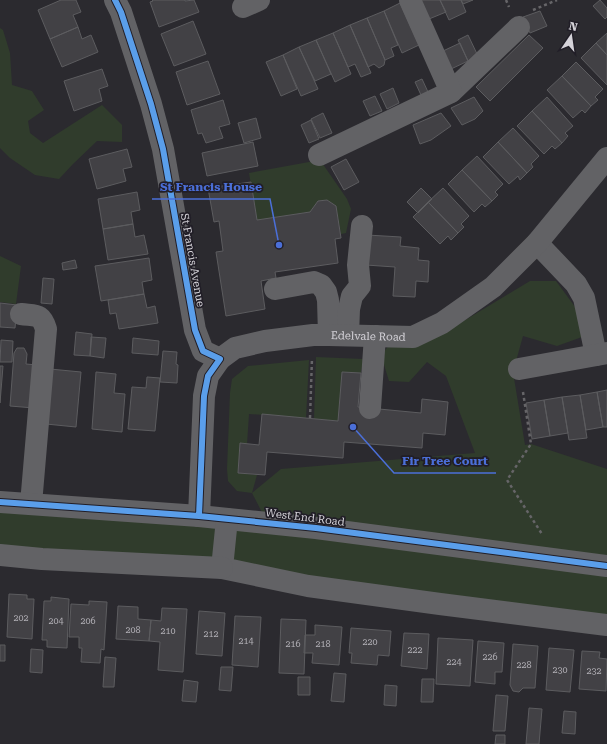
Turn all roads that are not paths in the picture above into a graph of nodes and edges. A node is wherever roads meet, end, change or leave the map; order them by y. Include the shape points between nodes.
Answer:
1 (115, 0) edge
2 (410, 0) edge
3 (519, 27) dead end
4 (451, 92) junction
5 (319, 155) dead end
6 (607, 158) edge
7 (362, 226) dead end
8 (537, 243) junction
9 (275, 288) dead end
10 (21, 314) dead end
11 (330, 335) junction
12 (375, 336) junction
13 (601, 354) edge
14 (220, 359) junction
15 (519, 369) road end
16 (370, 408) dead end
17 (0, 502) edge
18 (31, 504) junction
19 (199, 516) junction
20 (227, 518) junction
21 (0, 555) edge
22 (607, 566) edge
23 (222, 568) junction
24 (607, 625) edge

1 - 14 street, St Francis Avenue via 121,12 163,149 195,330 203,351
2 - 4 street
3 - 4 street
4 - 5 street
6 - 8 street, Edelvale Road
7 - 11 street via 358,265 360,286 352,296 349,309
8 - 12 street, Edelvale Road via 493,287 442,323 412,337
8 - 13 street via 576,284 584,298
9 - 11 street via 314,282 321,285 328,300
10 - 18 street via 39,316 46,328
11 - 12 street, Edelvale Road
11 - 14 street, Edelvale Road via 265,341 235,348
12 - 16 street
13 - 15 street
14 - 19 street via 208,376 204,396
17 - 18 street, West End Road
18 - 19 street, West End Road
19 - 20 street, West End Road
20 - 22 street, West End Road
20 - 23 street
21 - 23 street
23 - 24 street via 308,586

